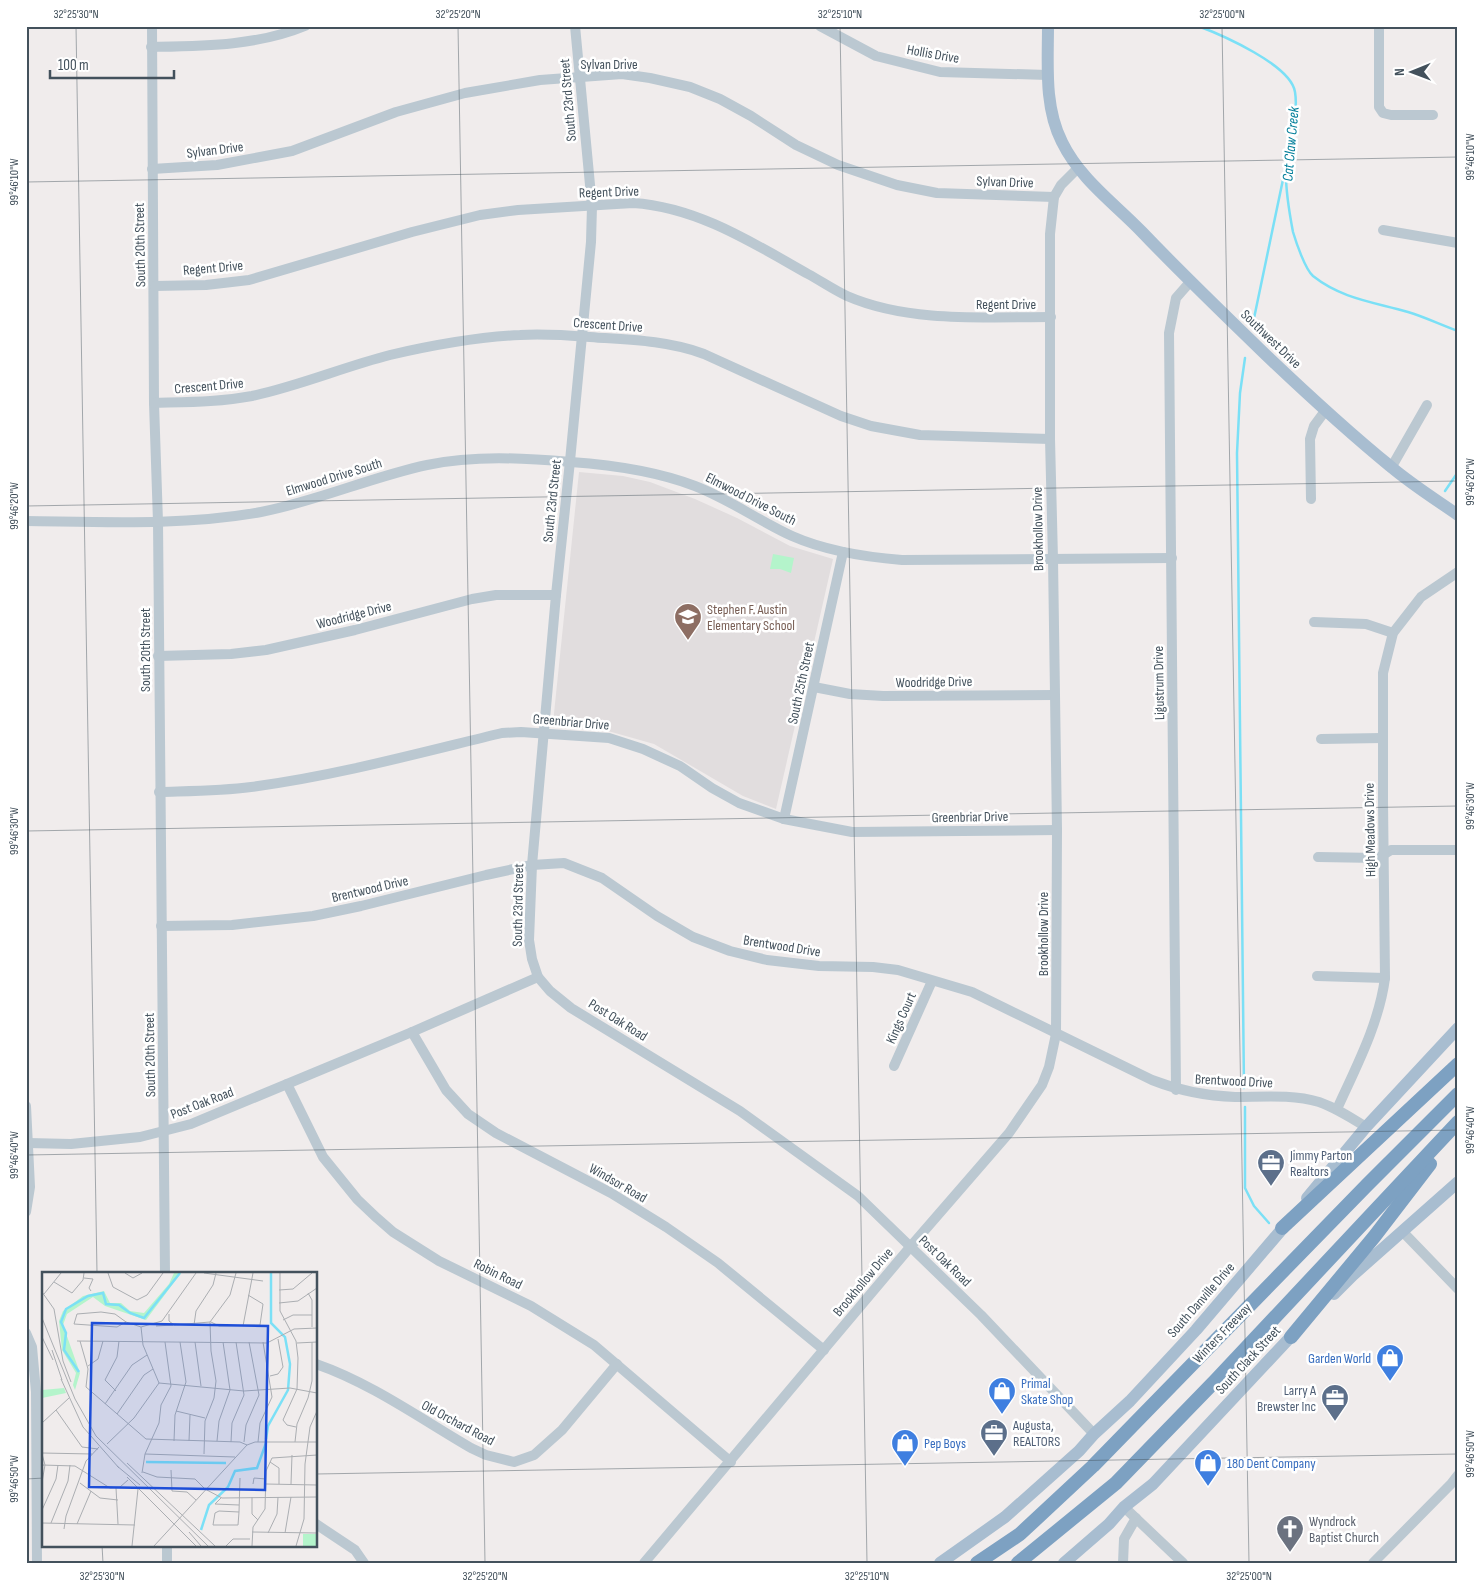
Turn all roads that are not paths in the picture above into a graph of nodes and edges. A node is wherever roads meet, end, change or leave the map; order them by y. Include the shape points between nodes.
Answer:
1 (152, 26) edge
2 (305, 26) edge
3 (575, 26) edge
4 (820, 26) edge
5 (1048, 26) edge
6 (1379, 26) edge
7 (151, 46) junction
8 (1048, 75) junction
9 (579, 77) junction
10 (1434, 115) dead end
11 (1078, 168) junction
12 (152, 169) junction
13 (1054, 197) junction
14 (592, 206) junction
15 (1382, 230) dead end
16 (1458, 244) edge
17 (1190, 282) junction
18 (155, 286) junction
19 (1051, 317) junction
20 (582, 336) junction
21 (154, 403) junction
22 (1427, 406) dead end
23 (1325, 411) junction
24 (1050, 438) junction
25 (570, 462) junction
26 (1391, 468) junction
27 (1311, 499) dead end
28 (1458, 515) edge
29 (26, 522) edge
30 (158, 522) junction
31 (843, 552) junction
32 (1172, 558) junction
33 (1053, 559) junction
34 (1458, 572) edge
35 (556, 595) junction
36 (1314, 622) dead end
37 (1393, 634) junction
38 (158, 656) junction
39 (814, 687) junction
40 (1054, 695) junction
41 (544, 733) junction
42 (1382, 738) junction
43 (1321, 739) dead end
44 (159, 792) junction
45 (784, 819) junction
46 (1056, 830) junction
47 (1458, 850) edge
48 (1384, 854) junction
49 (1318, 857) dead end
50 (532, 865) junction
51 (161, 926) junction
52 (1317, 976) dead end
53 (538, 977) junction
54 (1385, 978) junction
55 (932, 981) junction
56 (1458, 1028) edge
57 (412, 1032) junction
58 (1056, 1034) junction
59 (1458, 1064) edge
60 (894, 1066) dead end
61 (287, 1084) junction
62 (1176, 1090) junction
63 (1458, 1094) edge
64 (26, 1106) edge
65 (1337, 1109) junction
66 (1458, 1122) edge
67 (1366, 1127) junction
68 (1458, 1130) edge
69 (165, 1132) junction
70 (28, 1142) junction
71 (1458, 1182) edge
72 (26, 1212) edge
73 (1282, 1228) junction
74 (1402, 1231) junction
75 (911, 1246) junction
76 (165, 1272) edge
77 (1458, 1289) edge
78 (26, 1333) edge
79 (1291, 1337) junction
80 (824, 1350) junction
81 (616, 1364) junction
82 (318, 1365) edge
83 (1094, 1434) junction
84 (731, 1462) junction
85 (1458, 1475) edge
86 (1124, 1507) junction
87 (1136, 1518) junction
88 (318, 1525) edge
89 (167, 1546) edge
90 (37, 1563) edge
91 (167, 1563) edge
92 (364, 1563) edge
93 (644, 1563) edge
94 (940, 1563) edge
95 (977, 1563) edge
96 (1018, 1563) edge
97 (1064, 1563) edge
98 (1123, 1563) edge
99 (1183, 1563) edge
100 (1373, 1563) edge

1 - 7 street, South 20th Street
2 - 7 street via 212,46
3 - 9 street, South 23rd Street
4 - 8 street, Hollis Drive via 876,56 940,72
5 - 8 main road, Southwest Drive
6 - 10 street via 1379,107 1382,113
7 - 12 street, South 20th Street
8 - 11 main road, Southwest Drive via 1050,103 1061,142
9 - 12 street, Sylvan Drive via 465,93 396,112 292,151 217,165
9 - 13 street, Sylvan Drive via 622,74 690,87 720,99 821,157 897,185 937,193
9 - 14 street, South 23rd Street
11 - 13 street
11 - 17 main road, Southwest Drive
12 - 18 street, South 20th Street
13 - 19 street, Brookhollow Drive via 1050,234
14 - 18 street, Regent Drive via 480,215 249,280
14 - 19 street, Regent Drive via 645,204 690,215 728,229 847,296 882,308 953,317
14 - 20 street, South 23rd Street
15 - 16 street
17 - 23 main road, Southwest Drive
17 - 32 street, Ligustrum Drive via 1176,298 1169,333
18 - 21 street, South 20th Street
19 - 24 street, Brookhollow Drive
20 - 21 street, Crescent Drive via 486,337 390,356 251,396 206,402
20 - 24 street, Crescent Drive via 689,348 841,416 871,426 920,435
20 - 25 street, South 23rd Street
21 - 30 street, South 20th Street
22 - 26 street
23 - 26 main road, Southwest Drive
23 - 27 street via 1314,426 1310,439
24 - 33 street, Brookhollow Drive
25 - 30 street, Elmwood Drive South via 455,460 387,475 264,511
25 - 31 street, Elmwood Drive South via 640,470 694,486 792,536
25 - 35 street, South 23rd Street
26 - 28 main road, Southwest Drive
29 - 30 street, Elmwood Drive South
30 - 38 street, South 20th Street
31 - 33 street, Elmwood Drive South via 902,560
31 - 39 street, South 25th Street
32 - 33 street, Elmwood Drive South
32 - 62 street, Ligustrum Drive
33 - 40 street, Brookhollow Drive
34 - 37 street, High Meadows Drive via 1421,597
35 - 38 street, Woodridge Drive via 496,595 472,599 266,650
35 - 41 street, South 23rd Street
36 - 37 street via 1366,624
37 - 42 street, High Meadows Drive via 1383,673
38 - 44 street, South 20th Street
39 - 40 street, Woodridge Drive via 883,696
39 - 45 street, South 25th Street
40 - 46 street, Brookhollow Drive
41 - 44 street, Greenbriar Drive via 502,732 350,769 252,787
41 - 45 street, Greenbriar Drive via 608,738 643,749 680,766 739,802
41 - 50 street, South 23rd Street
42 - 43 street
42 - 48 street, High Meadows Drive
44 - 51 street, South 20th Street
45 - 46 street, Greenbriar Drive via 852,832
46 - 58 street, Brookhollow Drive
47 - 48 street via 1391,850
48 - 49 street via 1378,858
48 - 54 street, High Meadows Drive
50 - 51 street, Brentwood Drive via 312,916 232,925
50 - 53 street, South 23rd Street via 529,940
50 - 55 street, Brentwood Drive via 564,863 586,871 693,937 730,951 767,960 819,966 898,970
51 - 69 street, South 20th Street
52 - 54 street
53 - 57 street, Post Oak Road
53 - 75 street, Post Oak Road via 571,1008 740,1111 820,1168 860,1198
54 - 65 street, High Meadows Drive via 1375,1022
55 - 58 street, Brentwood Drive via 972,992
55 - 60 street, Kings Court
56 - 67 main road, South Danville Drive
57 - 61 street, Post Oak Road
57 - 80 street, Windsor Road via 446,1090 468,1114 496,1133 611,1193 666,1227 718,1263
58 - 62 street, Brentwood Drive
58 - 75 street, Brookhollow Drive via 1042,1085 1009,1133
59 - 73 highway
61 - 69 street, Post Oak Road
61 - 81 street, Robin Road via 323,1157 357,1199 394,1232 438,1261 496,1287 564,1324
62 - 65 street, Brentwood Drive via 1203,1095 1298,1099
63 - 95 highway, Winters Freeway via 1093,1466 1020,1534
64 - 70 street
65 - 67 street, Brentwood Drive
66 - 96 highway, Winters Freeway via 1116,1483
67 - 73 main road, South Danville Drive
68 - 79 highway
69 - 70 street, Post Oak Road via 71,1144
69 - 76 street, South 20th Street
70 - 72 street via 30,1186
71 - 74 main road, South Clack Street
73 - 83 main road, South Danville Drive via 1196,1330 1130,1401
74 - 77 street
74 - 79 main road, South Clack Street
75 - 80 street, Brookhollow Drive
75 - 83 street, Post Oak Road
78 - 90 street via 32,1347 36,1392
79 - 86 main road, South Clack Street via 1172,1464
80 - 84 street, Brookhollow Drive
81 - 82 street, Old Orchard Road via 562,1430 534,1455 514,1462 471,1448 375,1391
81 - 84 street, Robin Road
83 - 94 main road, South Danville Drive via 1080,1451 1005,1517
84 - 93 street, Brookhollow Drive
85 - 100 street
86 - 87 street
86 - 97 main road, South Clack Street
87 - 98 street via 1124,1539
87 - 99 street
88 - 92 street via 355,1550
89 - 91 street

